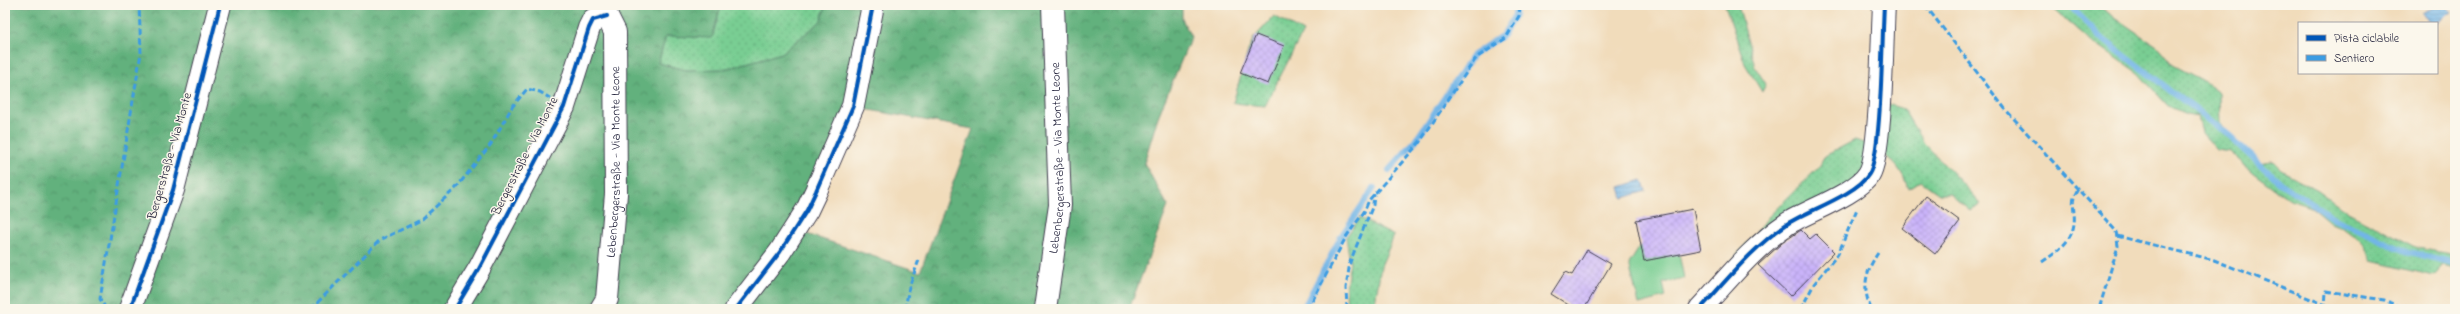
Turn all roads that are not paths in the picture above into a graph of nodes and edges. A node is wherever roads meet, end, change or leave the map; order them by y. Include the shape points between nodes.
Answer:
1 (220, 5) edge
2 (873, 5) edge
3 (1053, 5) edge
4 (1884, 5) edge
5 (610, 10) edge
6 (130, 309) edge
7 (455, 309) edge
8 (601, 309) edge
9 (736, 309) edge
10 (1045, 309) edge
11 (1700, 309) edge

1 - 6 street, Bergerstraße - Via Monte via 173,190
2 - 9 street via 853,106 816,191 780,252
3 - 10 street, Lebenbergerstraße - Via Monte Leone via 1060,205
4 - 11 street via 1877,128 1874,161 1869,174 1853,188 1787,224 1768,238
5 - 7 street, Bergerstraße - Via Monte via 593,20 564,107 479,269
5 - 8 street, Lebenbergerstraße - Via Monte Leone via 615,32 616,194 606,299

